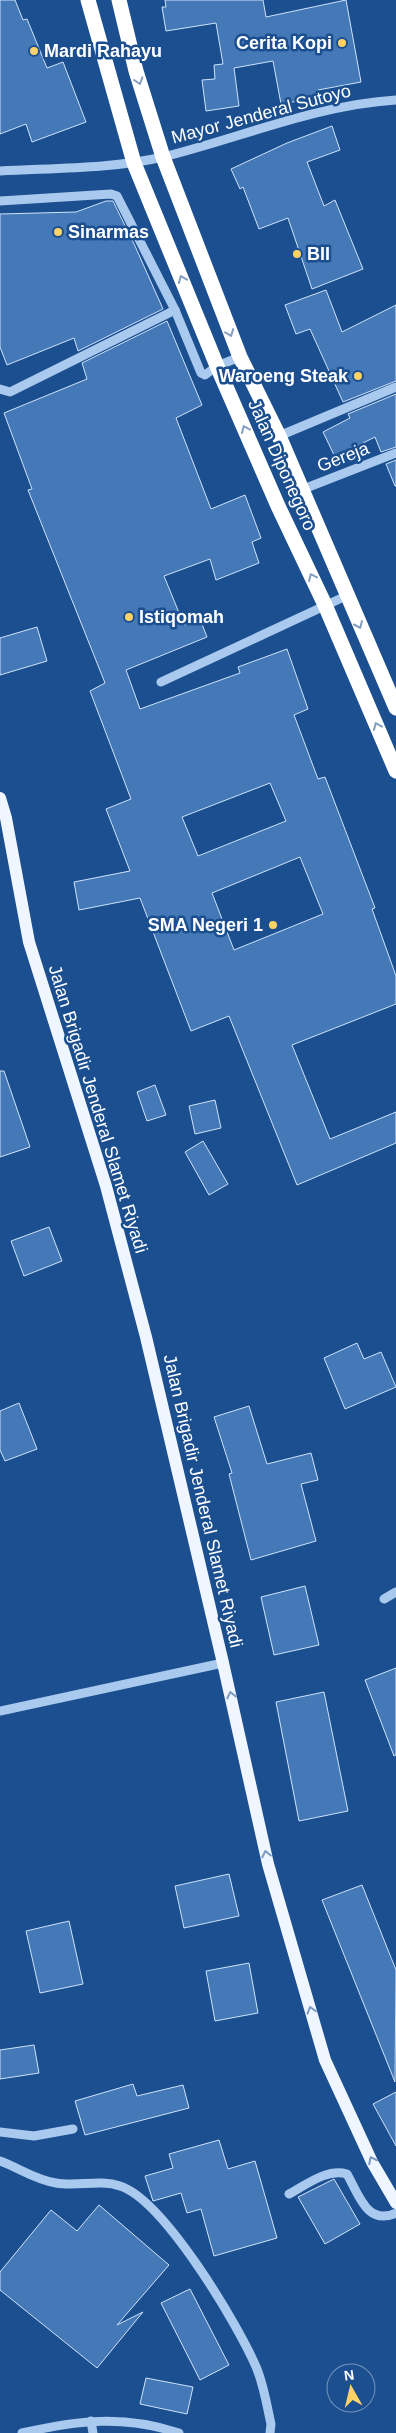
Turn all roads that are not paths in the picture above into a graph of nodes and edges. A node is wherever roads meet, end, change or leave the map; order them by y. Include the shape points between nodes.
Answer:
1 (88, 0) edge
2 (119, 0) edge
3 (396, 100) edge
4 (163, 157) junction
5 (134, 162) junction
6 (0, 171) edge
7 (0, 201) edge
8 (175, 310) junction
9 (240, 357) junction
10 (217, 366) junction
11 (396, 387) edge
12 (0, 389) edge
13 (279, 436) junction
14 (396, 453) edge
15 (301, 490) junction
16 (346, 596) junction
17 (325, 605) junction
18 (161, 682) dead end
19 (396, 708) edge
20 (396, 771) edge
21 (0, 798) edge
22 (396, 1592) edge
23 (384, 1600) dead end
24 (223, 1663) junction
25 (0, 1711) edge
26 (73, 2129) dead end
27 (0, 2132) edge
28 (0, 2161) edge
29 (289, 2194) dead end
30 (396, 2203) edge
31 (396, 2213) edge
32 (91, 2420) junction
33 (22, 2433) edge
34 (93, 2433) edge
35 (179, 2433) edge
36 (270, 2433) edge

1 - 5 highway, Jalan Diponegoro
2 -> 4 highway, Jalan Diponegoro via 136,71
3 - 4 street, Mayor Jenderal Sutoyo via 325,111
4 - 5 street, Mayor Jenderal Sutoyo
4 -> 9 highway, Jalan Diponegoro
5 - 6 street, Mayor Jenderal Sutoyo
10 -> 5 highway, Jalan Diponegoro
7 - 8 street via 117,196
8 - 10 street via 201,373 205,374
8 - 12 street via 10,392
9 - 10 street
9 - 13 highway, Jalan Diponegoro
17 -> 10 highway, Jalan Diponegoro
11 - 13 street
13 - 15 highway, Jalan Diponegoro
14 - 15 street, Gereja
15 - 16 highway, Jalan Diponegoro
16 - 17 street
16 -> 19 highway, Jalan Diponegoro
17 - 18 street
20 -> 17 highway, Jalan Diponegoro
21 - 24 main road, Jalan Brigadir Jenderal Slamet Riyadi via 30,942 106,1186 146,1337
22 - 23 street
24 - 25 street
30 -> 24 main road, Jalan Brigadir Jenderal Slamet Riyadi via 372,2162 326,2060 268,1864
26 - 27 street via 34,2136
28 - 36 street via 56,2183 121,2186 154,2211 182,2243 228,2316 256,2369 267,2405
29 - 31 street via 329,2172 338,2171 347,2174 373,2214 380,2217
32 - 33 street
32 - 34 street
32 - 35 street via 151,2424

